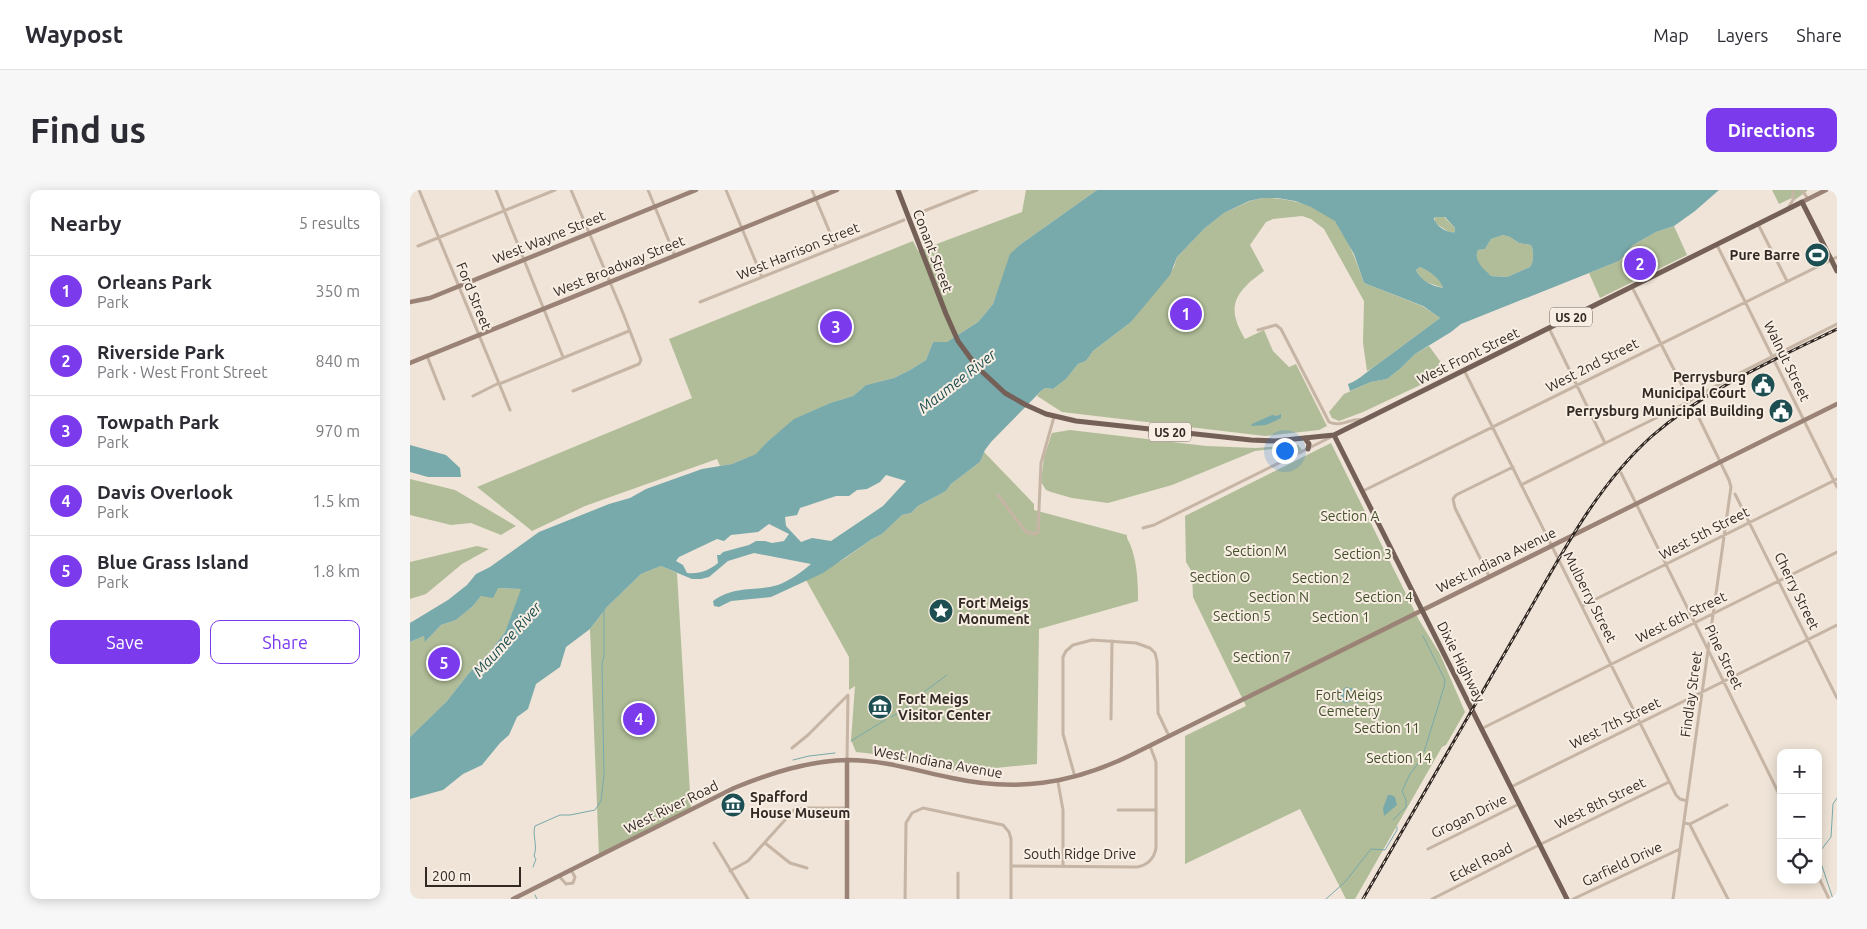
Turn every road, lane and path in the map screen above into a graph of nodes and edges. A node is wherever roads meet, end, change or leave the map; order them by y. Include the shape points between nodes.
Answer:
1 (419, 190) edge
2 (496, 190) edge
3 (555, 190) edge
4 (572, 190) edge
5 (648, 190) edge
6 (696, 190) edge
7 (726, 190) edge
8 (812, 190) edge
9 (837, 190) edge
10 (898, 190) edge
11 (977, 190) edge
12 (1793, 190) edge
13 (1802, 190) edge
14 (1826, 190) edge
15 (816, 198) junction
16 (1808, 199) junction
17 (1802, 202) junction
18 (655, 206) junction
19 (1788, 208) junction
20 (504, 210) junction
21 (914, 215) dead end
22 (904, 220) dead end
23 (1758, 224) junction
24 (742, 228) junction
25 (589, 233) junction
26 (438, 237) junction
27 (1717, 245) junction
28 (418, 246) dead end
29 (836, 247) junction
30 (675, 256) junction
31 (1837, 256) edge
32 (524, 259) junction
33 (1831, 259) junction
34 (1837, 271) edge
35 (762, 277) junction
36 (1787, 281) junction
37 (609, 282) junction
38 (458, 286) junction
39 (1632, 287) junction
40 (410, 302) edge
41 (700, 302) dead end
42 (1745, 302) junction
43 (544, 309) junction
44 (1837, 324) edge
45 (1549, 328) junction
46 (1258, 330) dead end
47 (628, 331) junction
48 (478, 335) junction
49 (1661, 344) junction
50 (427, 356) junction
51 (1772, 356) junction
52 (563, 358) junction
53 (410, 363) edge
54 (1464, 370) junction
55 (499, 383) junction
56 (1577, 386) junction
57 (573, 391) dead end
58 (473, 396) dead end
59 (444, 400) dead end
60 (1690, 401) junction
61 (1837, 404) edge
62 (510, 410) dead end
63 (1696, 412) dead end
64 (1054, 417) junction
65 (1364, 420) junction
66 (1804, 420) junction
67 (1492, 427) junction
68 (1334, 435) junction
69 (1305, 438) junction
70 (1605, 443) junction
71 (1308, 449) junction
72 (1720, 462) junction
73 (1512, 467) junction
74 (1621, 473) dead end
75 (1835, 480) edge
76 (1521, 485) junction
77 (1837, 487) edge
78 (1363, 491) junction
79 (1735, 494) dead end
80 (998, 495) dead end
81 (1636, 504) junction
82 (1750, 523) junction
83 (1142, 528) dead end
84 (1724, 536) junction
85 (1551, 545) junction
86 (1837, 552) edge
87 (1666, 565) junction
88 (1489, 576) junction
89 (1779, 581) junction
90 (1582, 606) junction
91 (1422, 610) junction
92 (1713, 614) junction
93 (1695, 623) junction
94 (1837, 625) edge
95 (1808, 639) junction
96 (1112, 641) junction
97 (1708, 649) junction
98 (1611, 664) junction
99 (1724, 681) junction
100 (1837, 684) edge
101 (1831, 686) junction
102 (1703, 692) junction
103 (1837, 698) edge
104 (1111, 719) dead end
105 (1640, 723) junction
106 (1481, 729) junction
107 (1169, 736) junction
108 (1150, 746) junction
109 (792, 748) dead end
110 (847, 760) junction
111 (1075, 778) junction
112 (1058, 782) junction
113 (1669, 782) junction
114 (1510, 787) junction
115 (1779, 794) edge
116 (1687, 801) junction
117 (1519, 804) junction
118 (1727, 805) dead end
119 (847, 808) junction
120 (1118, 810) dead end
121 (1156, 810) junction
122 (1684, 823) junction
123 (1690, 824) junction
124 (765, 842) junction
125 (714, 843) dead end
126 (1539, 845) junction
127 (1428, 849) dead end
128 (1680, 849) junction
129 (1011, 866) junction
130 (1063, 866) junction
131 (807, 868) dead end
132 (571, 870) junction
133 (730, 871) junction
134 (958, 873) dead end
135 (559, 876) junction
136 (1822, 884) edge
137 (513, 899) edge
138 (748, 899) edge
139 (847, 899) edge
140 (905, 899) edge
141 (958, 899) edge
142 (1011, 899) edge
143 (1432, 899) edge
144 (1567, 899) edge
145 (1573, 899) edge
146 (1673, 899) edge
147 (1728, 899) edge
148 (1829, 899) edge

1 - 26 street, Ford Street
2 - 20 street
3 - 20 street
4 - 25 street
5 - 18 street
6 - 18 main road, West Wayne Street
7 - 24 street
8 - 15 street
9 - 15 main road, West Broadway Street
10 - 64 main road, Conant Street / US 20 via 958,341 977,367 1005,393
11 - 21 street
12 - 19 street via 1793,200
13 - 16 street
14 - 16 main road
15 - 24 main road, West Broadway Street
15 - 29 street
16 - 17 main road
17 - 19 main road, West Front Street / US 20
17 - 33 main road
18 - 25 main road, West Wayne Street
18 - 30 street
19 - 23 main road, West Front Street / US 20
20 - 26 street
20 - 32 street
22 - 29 street, West Harrison Street
23 - 27 main road, West Front Street / US 20
23 - 36 street
24 - 30 main road, West Broadway Street
24 - 35 street
25 - 32 main road, West Wayne Street
25 - 37 street
26 - 28 street
26 - 38 street, Ford Street
27 - 39 main road, West Front Street / US 20
27 - 42 street, Walnut Street
29 - 35 street, West Harrison Street
30 - 37 main road, West Broadway Street
31 - 33 street, West 2nd Street
32 - 38 main road, West Wayne Street
32 - 43 street
33 - 34 main road
33 - 36 street, West 2nd Street
35 - 41 street, West Harrison Street
36 - 42 street, West 2nd Street
37 - 43 main road, West Broadway Street
37 - 47 street
38 - 40 main road, West Wayne Street via 425,300
38 - 48 street, Ford Street
39 - 45 main road, West Front Street / US 20
39 - 49 street
42 - 49 street, West 2nd Street
42 - 51 street, Walnut Street
43 - 48 main road, West Broadway Street
43 - 52 street
44 - 51 street
45 - 54 main road, West Front Street / US 20
45 - 56 street
46 - 65 street via 1279,326 1329,422 1337,425
47 - 52 street
47 - 57 street via 641,362
48 - 50 main road, West Broadway Street
48 - 55 street, Ford Street
49 - 56 street, West 2nd Street
49 - 60 street
50 - 53 main road, West Broadway Street
50 - 59 street
51 - 60 street
51 - 66 street, Walnut Street
52 - 55 street
54 - 65 main road, West Front Street / US 20
54 - 67 street, Mulberry Street
55 - 58 street
55 - 62 street, Ford Street
56 - 67 street, West 2nd Street
56 - 70 street
60 - 70 street
61 - 66 main road, West Indiana Avenue
63 - 72 street
64 - 69 main road, US 20 via 1251,440
64 - 80 street via 1040,473 1038,532 1026,532
65 - 68 main road, West Front Street / US 20
66 - 72 main road, West Indiana Avenue
66 - 75 street, Walnut Street
67 - 73 street, Mulberry Street
67 - 78 street, West 2nd Street
68 - 69 main road, US 20
68 - 71 street, West Front Street
68 - 78 main road, Dixie Highway
69 - 71 main road
70 - 76 street
71 - 83 street, West Front Street
72 - 81 main road, West Indiana Avenue
72 - 84 street, Findlay Street via 1729,480 1730,492
73 - 76 street, Mulberry Street
73 - 88 street via 1452,499
74 - 81 street, Pine Street
75 - 77 street, Walnut Street
75 - 82 street, West 5th Street
76 - 85 street, Mulberry Street
78 - 91 main road, Dixie Highway
79 - 82 street, Cherry Street
81 - 85 main road, West Indiana Avenue
81 - 87 street, Pine Street
82 - 84 street, West 5th Street
82 - 89 street, Cherry Street
84 - 87 street, West 5th Street
84 - 92 street, Findlay Street
85 - 88 main road, West Indiana Avenue
85 - 90 street, Mulberry Street
86 - 89 street, West 6th Street
87 - 90 street, West 5th Street
87 - 93 street, Pine Street
88 - 91 main road, West Indiana Avenue
89 - 92 street, West 6th Street
89 - 95 street, Cherry Street
90 - 98 street, Mulberry Street
91 - 106 main road, Dixie Highway
91 - 107 main road, West Indiana Avenue
92 - 93 street, West 6th Street
92 - 97 street, Findlay Street
93 - 97 street, Pine Street
93 - 98 street, West 6th Street
94 - 95 street, West 7th Street
95 - 99 street, West 7th Street
95 - 101 street, Cherry Street
96 - 104 street
96 - 107 street via 1144,644 1155,654 1157,708
96 - 111 street via 1078,643 1069,647 1064,655 1062,734
97 - 99 street, Pine Street
97 - 102 street, Findlay Street
98 - 105 street, Mulberry Street
98 - 106 street, West 6th Street
99 - 102 street, West 7th Street
99 - 115 street, Pine Street
100 - 101 street
101 - 103 street, Cherry Street
102 - 105 street, West 7th Street
102 - 116 street, Findlay Street
105 - 113 street, Mulberry Street
105 - 114 street, West 7th Street
106 - 114 main road, Dixie Highway
107 - 108 main road, West Indiana Avenue
108 - 111 main road, West Indiana Avenue
108 - 121 street, South Ridge Drive via 1156,762
109 - 110 street via 848,695
110 - 112 main road, West Indiana Avenue via 877,762 987,784 1014,786
110 - 119 main road
110 - 132 main road, West River Road via 808,764 766,775
111 - 112 main road, West Indiana Avenue
112 - 130 street via 1063,818
113 - 116 street, Mulberry Street via 1678,798
113 - 126 street, West 8th Street
114 - 117 main road, Dixie Highway
116 - 122 street, Findlay Street
117 - 126 main road, Dixie Highway
117 - 127 street, Grogan Drive
118 - 123 street
119 - 124 street via 796,809
119 - 139 main road
120 - 121 street
121 - 130 street, South Ridge Drive via 1156,851 1146,864 1137,867
122 - 123 street
122 - 128 street, Findlay Street
123 - 147 street
124 - 131 street via 790,863
124 - 133 street via 748,861
125 - 133 street
126 - 143 street, Eckel Road
126 - 144 main road, Dixie Highway
128 - 145 street, Garfield Drive
128 - 146 street, Findlay Street
129 - 130 street, South Ridge Drive
129 - 140 street via 1010,836 1003,825 918,809 910,814 906,823
129 - 142 street
132 - 135 main road, West River Road
132 - 135 street via 575,877 573,883 566,884
133 - 138 street
134 - 141 street
135 - 137 main road, West River Road
136 - 148 street

